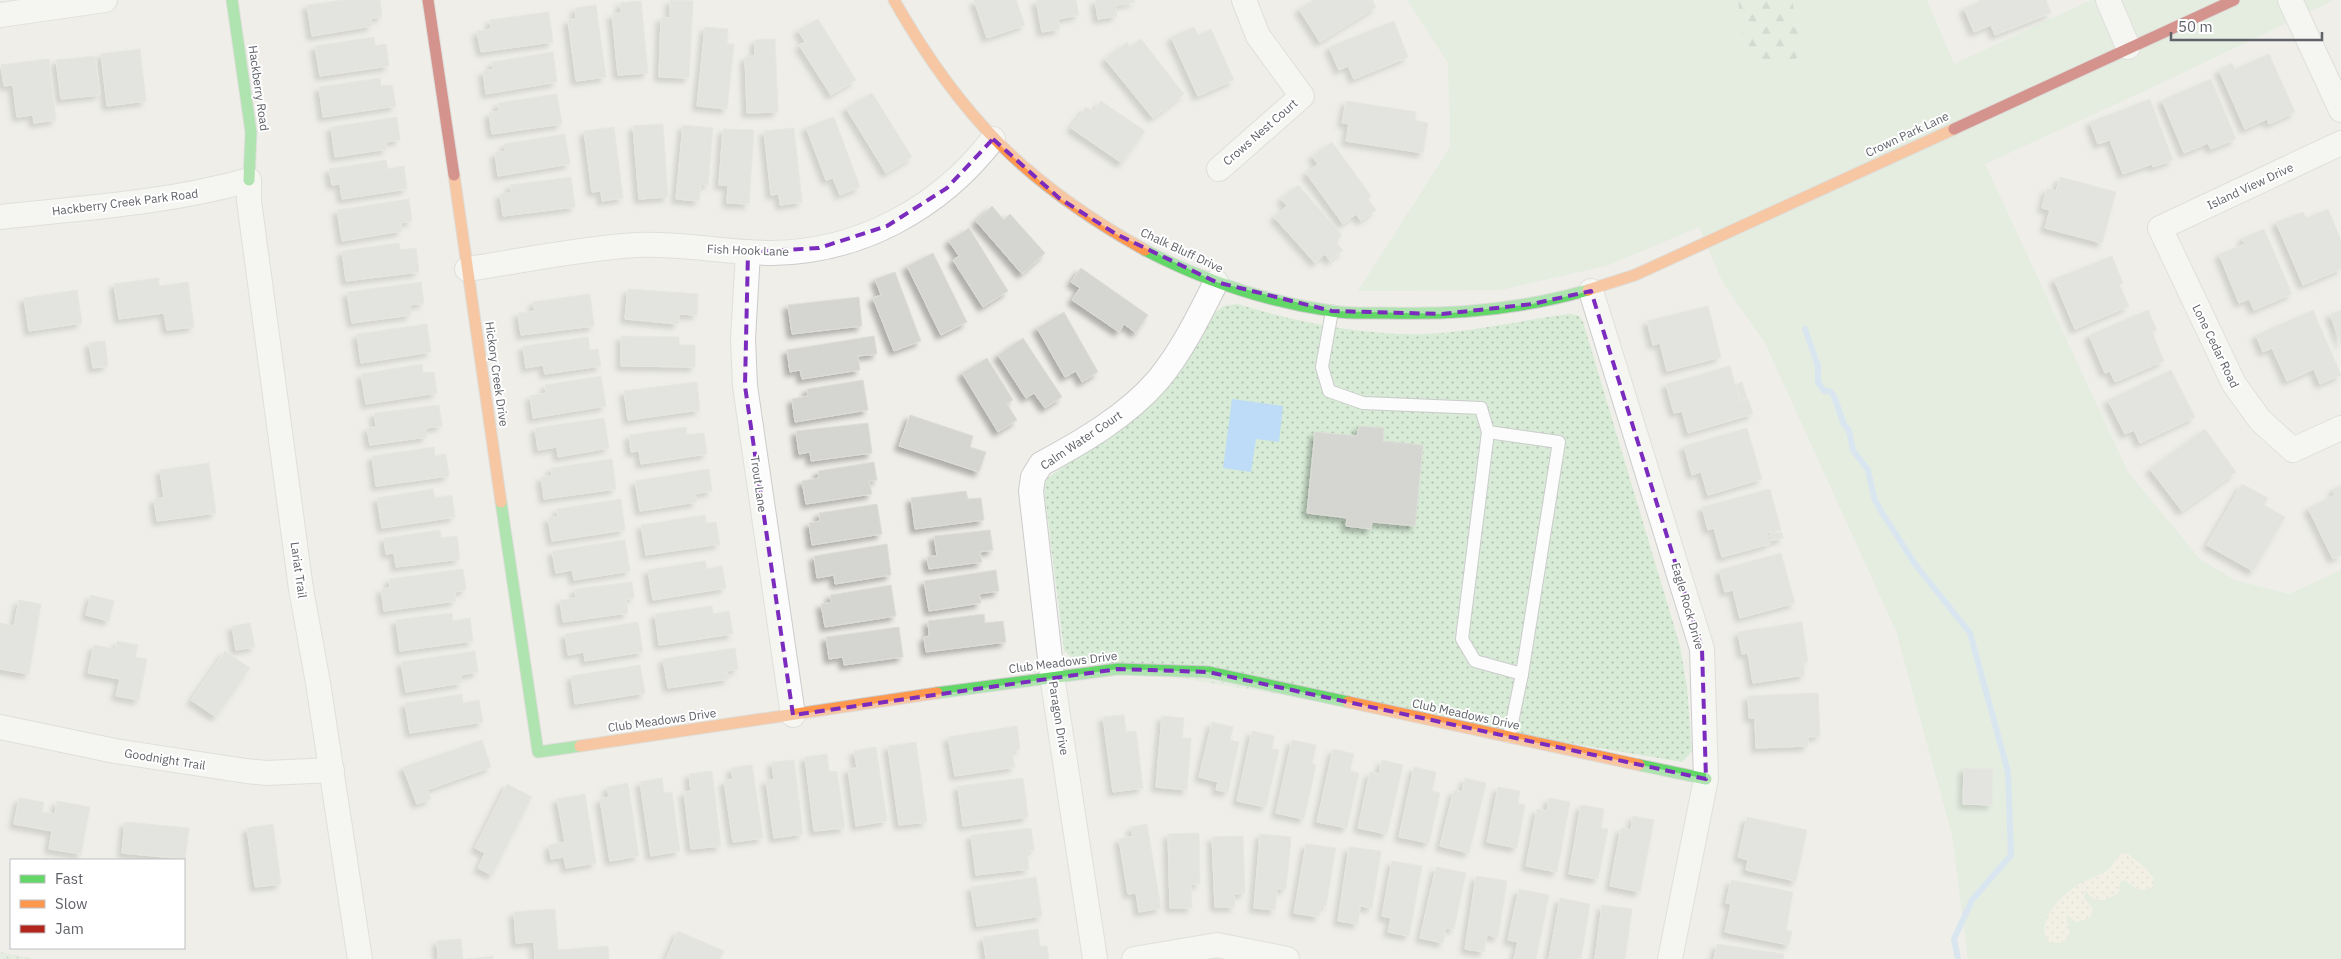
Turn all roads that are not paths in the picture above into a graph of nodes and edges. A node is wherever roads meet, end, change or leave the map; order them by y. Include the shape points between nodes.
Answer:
1 (105, 0) edge
2 (232, 0) edge
3 (428, 0) edge
4 (894, 0) edge
5 (1244, 0) edge
6 (2108, 0) edge
7 (2234, 0) edge
8 (2290, 0) edge
9 (0, 14) edge
10 (2128, 47) junction
11 (2341, 110) edge
12 (993, 139) junction
13 (2341, 143) edge
14 (1219, 169) dead end
15 (249, 180) junction
16 (0, 216) edge
17 (2160, 228) joint
18 (748, 252) junction
19 (468, 269) junction
20 (1216, 282) junction
21 (1591, 292) junction
22 (1332, 311) junction
23 (2341, 428) edge
24 (1488, 432) junction
25 (1033, 477) joint
26 (1522, 674) junction
27 (1052, 676) junction
28 (793, 715) junction
29 (0, 728) edge
30 (1509, 737) junction
31 (538, 752) joint
32 (332, 770) junction
33 (1706, 779) junction
34 (360, 959) edge
35 (1095, 959) edge
36 (1134, 959) edge
37 (1287, 959) edge
38 (1670, 959) edge

1 - 9 street
2 - 15 street, Hackberry Road via 251,132
3 - 19 street, Hickory Creek Drive
4 - 12 street, Chalk Bluff Drive via 925,54
5 - 14 street, Crows Nest Court via 1258,36 1302,96
6 - 10 street
7 - 10 street, Crown Park Lane
8 - 11 street
10 - 21 street, Crown Park Lane via 1676,258
12 - 18 street, Fish Hook Lane via 977,160 947,188 928,203 887,226 819,248
12 - 20 street, Chalk Bluff Drive via 1067,203 1165,260
13 - 17 street, Island View Drive
15 - 16 street, Hackberry Creek Park Road via 214,190 154,200
15 - 32 street, Lariat Trail via 249,201 301,589
17 - 23 street, Lone Cedar Road via 2234,384 2260,420 2293,450
18 - 19 street, Fish Hook Lane via 635,245
18 - 28 street, Trout Lane via 743,362
19 - 31 street, Hickory Creek Drive
20 - 22 street, Chalk Bluff Drive
20 - 25 street, Calm Water Court via 1175,358 1157,381 1118,416 1041,464
21 - 22 street, Chalk Bluff Drive via 1532,304 1442,314
21 - 33 street, Eagle Rock Drive via 1702,649
22 - 24 lane via 1322,367 1329,391 1363,403 1481,408
24 - 26 lane via 1462,639 1475,661
24 - 26 lane via 1559,442
25 - 27 street, Paragon Drive via 1031,491
26 - 30 lane
27 - 28 street, Club Meadows Drive
27 - 30 street, Club Meadows Drive via 1118,669 1208,672
27 - 35 street, Paragon Drive
28 - 31 street, Club Meadows Drive
29 - 32 street, Goodnight Trail via 116,751 246,771
30 - 33 street, Club Meadows Drive
32 - 34 street, Lariat Trail
33 - 38 street, Eagle Rock Drive
36 - 37 street via 1217,945

